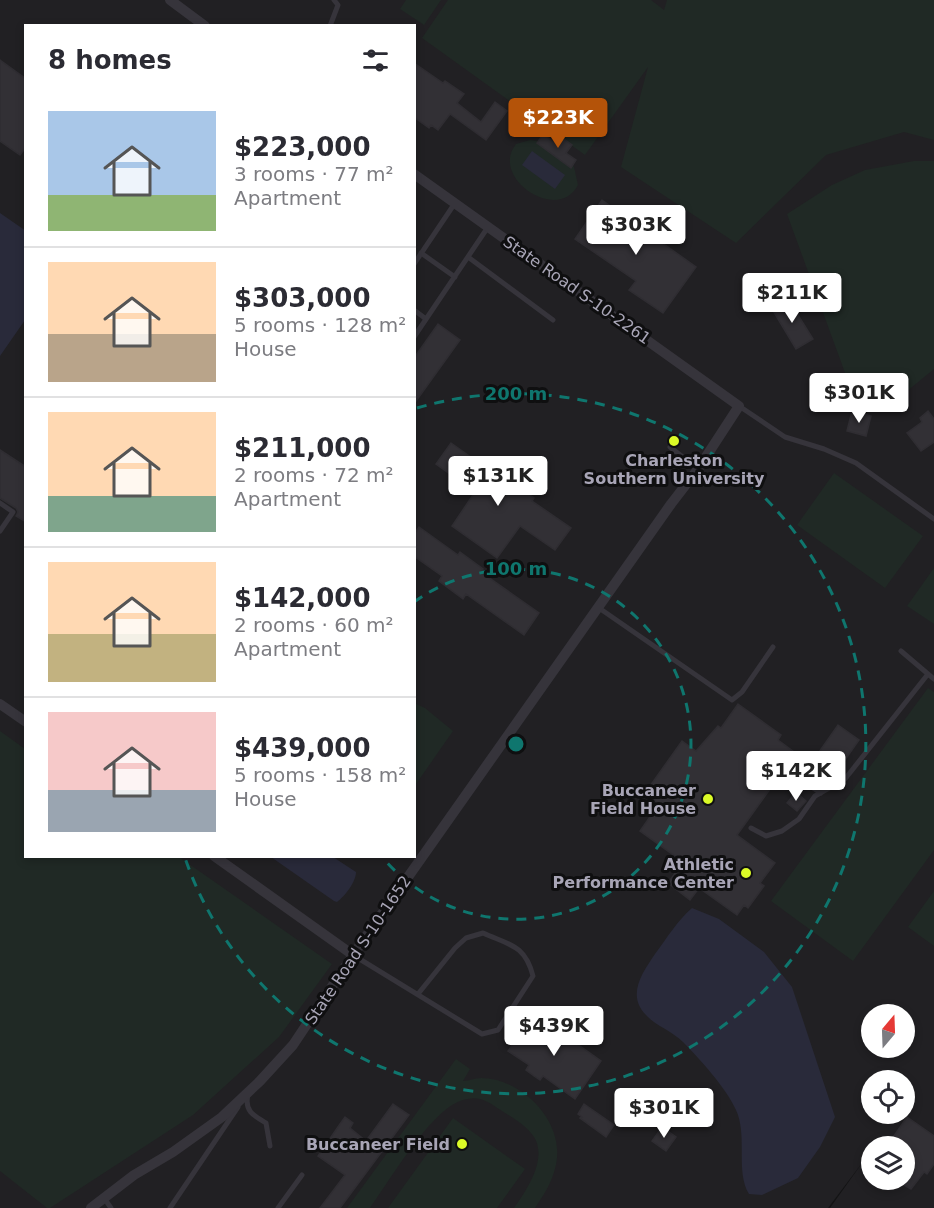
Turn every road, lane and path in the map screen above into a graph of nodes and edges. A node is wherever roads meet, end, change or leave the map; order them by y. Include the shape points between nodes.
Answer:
1 (170, 0) edge
2 (334, 0) edge
3 (202, 24) edge
4 (331, 24) edge
5 (416, 175) edge
6 (455, 203) junction
7 (488, 227) junction
8 (421, 253) junction
9 (468, 257) junction
10 (416, 261) edge
11 (455, 277) junction
12 (416, 312) edge
13 (426, 319) junction
14 (553, 320) dead end
15 (416, 334) edge
16 (739, 406) junction
17 (670, 447) dead end
18 (698, 469) junction
19 (0, 503) edge
20 (934, 519) edge
21 (1, 529) edge
22 (599, 608) junction
23 (773, 648) dead end
24 (901, 651) dead end
25 (928, 674) junction
26 (934, 679) edge
27 (0, 704) edge
28 (24, 721) edge
29 (792, 775) dead end
30 (821, 793) junction
31 (751, 828) dead end
32 (217, 858) edge
33 (352, 955) junction
34 (418, 994) junction
35 (249, 1092) junction
36 (270, 1146) dead end
37 (302, 1175) dead end
38 (104, 1198) junction
39 (91, 1208) edge
40 (111, 1208) edge
41 (170, 1208) edge
42 (278, 1208) edge

1 - 3 street
2 - 4 lane via 338,5
5 - 6 street, State Road S-10-2261
6 - 7 street, State Road S-10-2261
6 - 8 lane
7 - 9 lane
7 - 16 street, State Road S-10-2261
8 - 10 lane
8 - 11 lane
9 - 11 lane
9 - 14 lane
11 - 13 lane
12 - 13 lane
13 - 15 lane
16 - 18 street, State Road S-10-1652
16 - 20 lane via 785,437 856,463
17 - 18 lane
18 - 22 street, State Road S-10-1652
19 - 21 lane via 13,512
22 - 23 lane via 732,700
22 - 33 street, State Road S-10-1652
24 - 25 lane
25 - 26 lane
25 - 30 lane via 845,779
27 - 28 street
29 - 30 lane
30 - 31 lane via 799,819 782,831 766,836
32 - 33 street
33 - 34 lane
33 - 35 street, State Road S-10-1652 via 293,1045
34 - 34 lane via 482,1034 498,1030 533,976 529,960 519,950 483,933 466,938 455,948
35 - 36 lane via 248,1108 251,1115 266,1124
35 - 38 street, State Road S-10-1652 via 222,1117
35 - 41 lane
37 - 42 lane
38 - 39 street, State Road S-10-1652
38 - 40 lane

